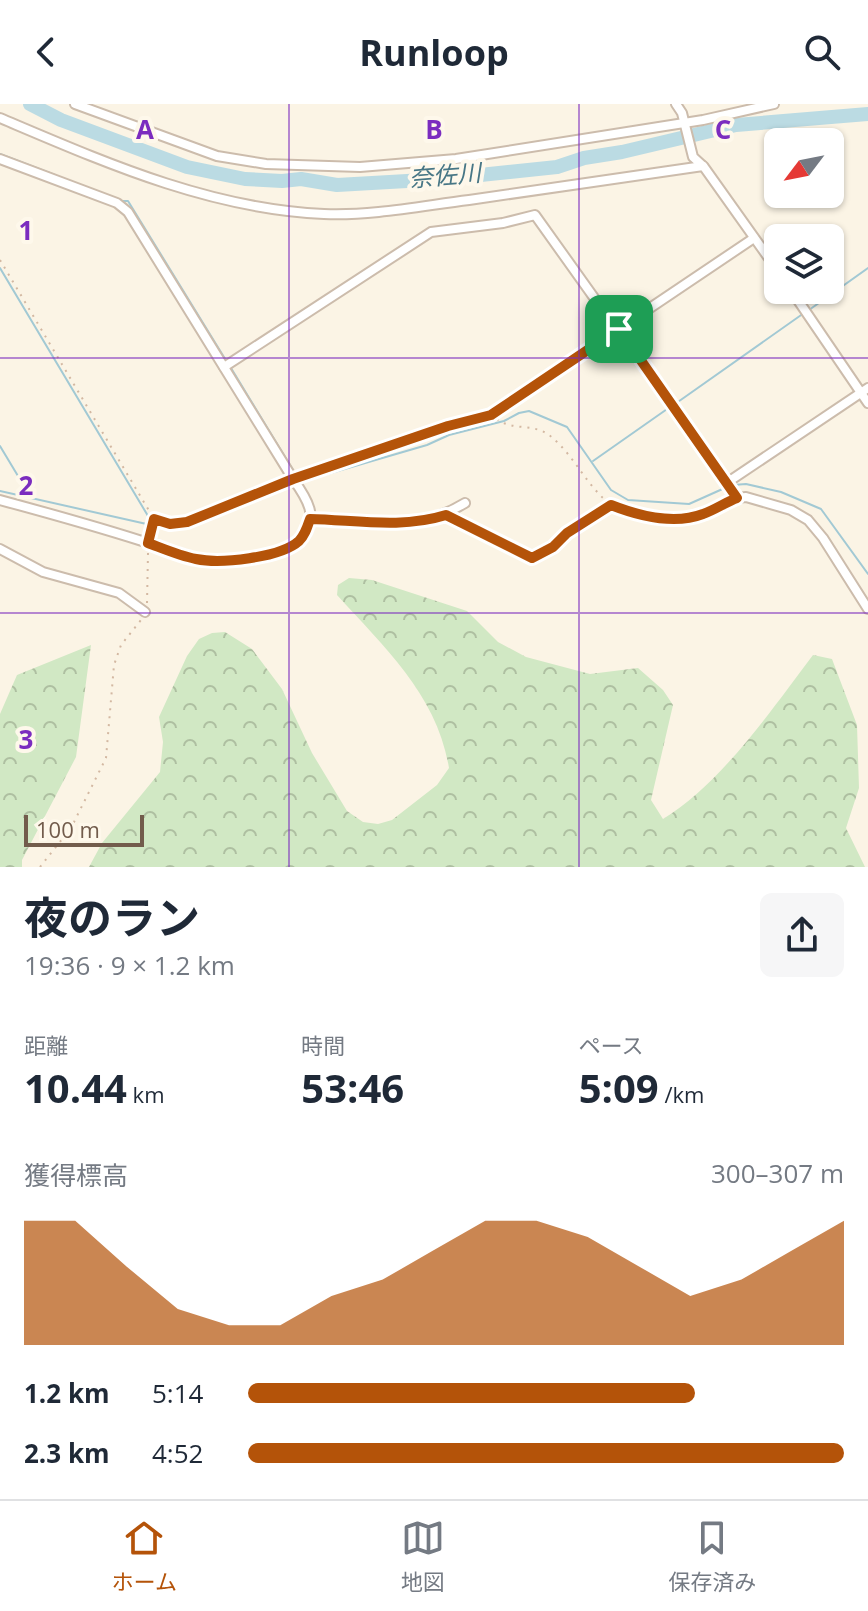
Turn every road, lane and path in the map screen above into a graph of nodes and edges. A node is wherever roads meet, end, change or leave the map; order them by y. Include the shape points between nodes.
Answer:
1 (75, 104) edge
2 (676, 104) edge
3 (774, 104) edge
4 (0, 118) edge
5 (685, 123) junction
6 (0, 159) edge
7 (703, 166) junction
8 (754, 238) junction
9 (764, 252) edge
10 (0, 260) edge
11 (801, 304) edge
12 (619, 329) junction
13 (224, 367) junction
14 (864, 390) edge
15 (868, 403) edge
16 (491, 415) junction
17 (293, 479) junction
18 (728, 482) junction
19 (737, 498) junction
20 (0, 500) edge
21 (465, 503) dead end
22 (611, 505) junction
23 (446, 515) junction
24 (154, 519) junction
25 (310, 519) junction
26 (148, 543) junction
27 (0, 549) edge
28 (868, 609) edge
29 (145, 612) junction
30 (40, 867) edge

1 - 5 street via 217,156 311,166 456,159
2 - 5 street
3 - 5 street
4 - 7 street via 134,174 195,193 324,214 380,212
5 - 7 street via 693,157
6 - 13 street via 117,203 128,212
7 - 8 street
8 - 9 street
8 - 12 street
10 - 24 path
11 - 14 street
12 - 13 street via 535,215 431,232
12 - 16 street
12 - 18 street
13 - 17 street
14 - 15 street
14 - 18 street
16 - 17 street
16 - 22 path via 507,425 545,432
17 - 24 street via 187,522
17 - 25 street via 308,499
18 - 19 street
19 - 22 path via 683,519 636,515
19 - 28 street via 791,510 808,520
20 - 26 street
21 - 23 street
22 - 23 path via 532,558
23 - 25 street via 390,524
24 - 26 street
25 - 26 street via 298,541 266,555 198,560
26 - 29 path
27 - 29 street via 43,572 119,593
29 - 30 path via 121,645 114,665 106,758 71,828

